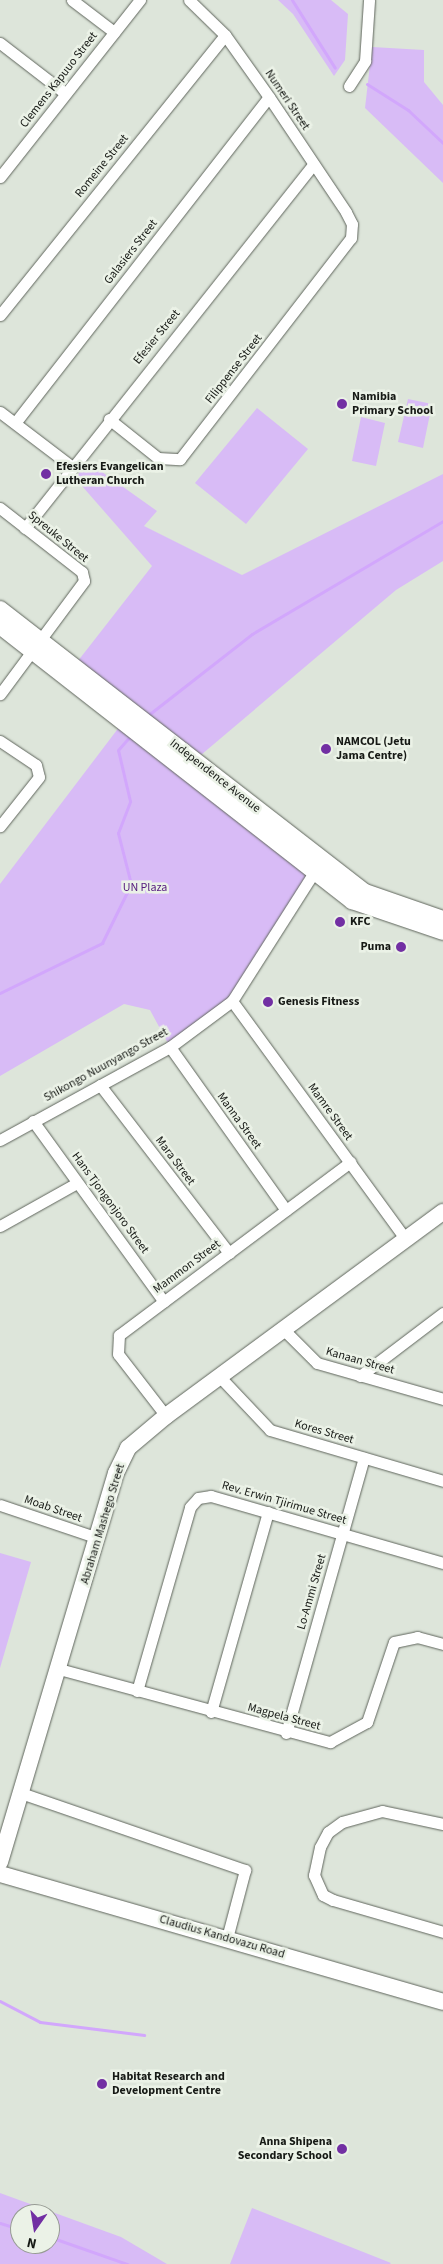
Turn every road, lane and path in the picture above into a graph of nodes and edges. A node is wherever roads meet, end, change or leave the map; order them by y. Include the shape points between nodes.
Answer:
1 (72, 0) edge
2 (140, 0) edge
3 (189, 0) edge
4 (369, 0) edge
5 (114, 32) junction
6 (226, 35) junction
7 (0, 42) edge
8 (349, 86) dead end
9 (65, 93) junction
10 (269, 97) junction
11 (313, 164) junction
12 (0, 177) edge
13 (352, 224) joint
14 (0, 315) edge
15 (0, 412) edge
16 (109, 419) junction
17 (15, 423) junction
18 (72, 466) junction
19 (0, 508) edge
20 (25, 528) junction
21 (0, 609) edge
22 (0, 626) edge
23 (36, 645) junction
24 (0, 694) edge
25 (0, 741) edge
26 (0, 826) edge
27 (318, 866) junction
28 (443, 919) edge
29 (443, 932) edge
30 (232, 1001) junction
31 (170, 1047) junction
32 (100, 1085) junction
33 (33, 1121) junction
34 (0, 1140) edge
35 (350, 1162) junction
36 (77, 1183) junction
37 (286, 1210) junction
38 (443, 1212) edge
39 (0, 1226) edge
40 (406, 1240) junction
41 (229, 1253) junction
42 (164, 1302) junction
43 (443, 1313) edge
44 (283, 1328) junction
45 (219, 1376) junction
46 (360, 1376) junction
47 (443, 1399) edge
48 (166, 1416) junction
49 (364, 1458) junction
50 (443, 1481) edge
51 (0, 1505) edge
52 (268, 1512) junction
53 (343, 1534) junction
54 (98, 1538) junction
55 (443, 1563) edge
56 (443, 1644) edge
57 (59, 1669) junction
58 (137, 1691) junction
59 (211, 1712) junction
60 (286, 1733) junction
61 (21, 1793) junction
62 (443, 1824) edge
63 (0, 1862) edge
64 (0, 1874) edge
65 (443, 1932) edge
66 (227, 1938) junction
67 (443, 2002) edge

1 - 5 street
2 - 5 street, Clemens Kapuuo Street
3 - 6 street, Numeri Street
4 - 8 street via 365,61
5 - 9 street, Clemens Kapuuo Street
6 - 10 street, Numeri Street
6 - 14 street, Romeine Street
7 - 9 street
9 - 12 street, Clemens Kapuuo Street
10 - 11 street, Numeri Street
10 - 17 street, Galasiers Street
11 - 13 street, Numeri Street
11 - 16 street, Efesier Street
13 - 16 street, Filippense Street via 345,252 180,460 158,458
15 - 17 street
16 - 18 street, Efesier Street
17 - 18 street
18 - 20 street, Efesier Street
19 - 20 street, Spreuke Street
20 - 23 street, Spreuke Street via 82,572 84,581
21 - 23 main road, Independence Avenue
22 - 23 main road, Independence Avenue
23 - 24 street, Spreuke Street
23 - 27 main road, Independence Avenue
25 - 26 street via 36,765 39,777
27 - 28 main road, Independence Avenue via 365,892
27 - 29 main road, Independence Avenue via 362,906
27 - 30 street, Shikongo Nuunyango Street
30 - 31 street, Shikongo Nuunyango Street
30 - 35 street, Mamre Street
31 - 32 street, Shikongo Nuunyango Street
31 - 37 street, Manna Street
32 - 33 street, Shikongo Nuunyango Street
32 - 41 street, Mara Street
33 - 34 street, Shikongo Nuunyango Street
33 - 36 street, Hans Tjongonjoro Street
35 - 37 street, Mammon Street
35 - 40 street, Mamre Street
36 - 39 street
36 - 42 street, Hans Tjongonjoro Street
37 - 41 street, Mammon Street
38 - 40 main road, Abraham Mashego Street
40 - 44 main road, Abraham Mashego Street
41 - 42 street, Mammon Street
42 - 48 street, Mammon Street via 123,1331 115,1348
43 - 46 street
44 - 45 main road, Abraham Mashego Street
44 - 46 street, Kanaan Street via 313,1361
45 - 48 main road, Abraham Mashego Street
45 - 49 street, Kores Street via 270,1430
46 - 47 street, Kanaan Street
48 - 54 main road, Abraham Mashego Street via 133,1441 123,1457
49 - 50 street, Kores Street
49 - 53 street, Lo-Ammi Street
51 - 54 street, Moab Street
52 - 53 street, Rev. Erwin Tjirimue Street
52 - 58 street, Rev. Erwin Tjirimue Street via 212,1496 194,1502
52 - 59 street
53 - 55 street, Rev. Erwin Tjirimue Street
53 - 60 street, Lo-Ammi Street
54 - 57 main road, Abraham Mashego Street
56 - 60 street, Magpela Street via 417,1637 394,1642 367,1722 349,1735 330,1742
57 - 58 street, Magpela Street
57 - 61 main road, Abraham Mashego Street
58 - 59 street, Magpela Street
59 - 60 street, Magpela Street
61 - 63 main road, Abraham Mashego Street
61 - 66 street via 245,1870
62 - 65 street via 382,1810 342,1822 328,1832 320,1847 314,1875 316,1886 332,1900
64 - 66 main road, Claudius Kandovazu Road
66 - 67 main road, Claudius Kandovazu Road

